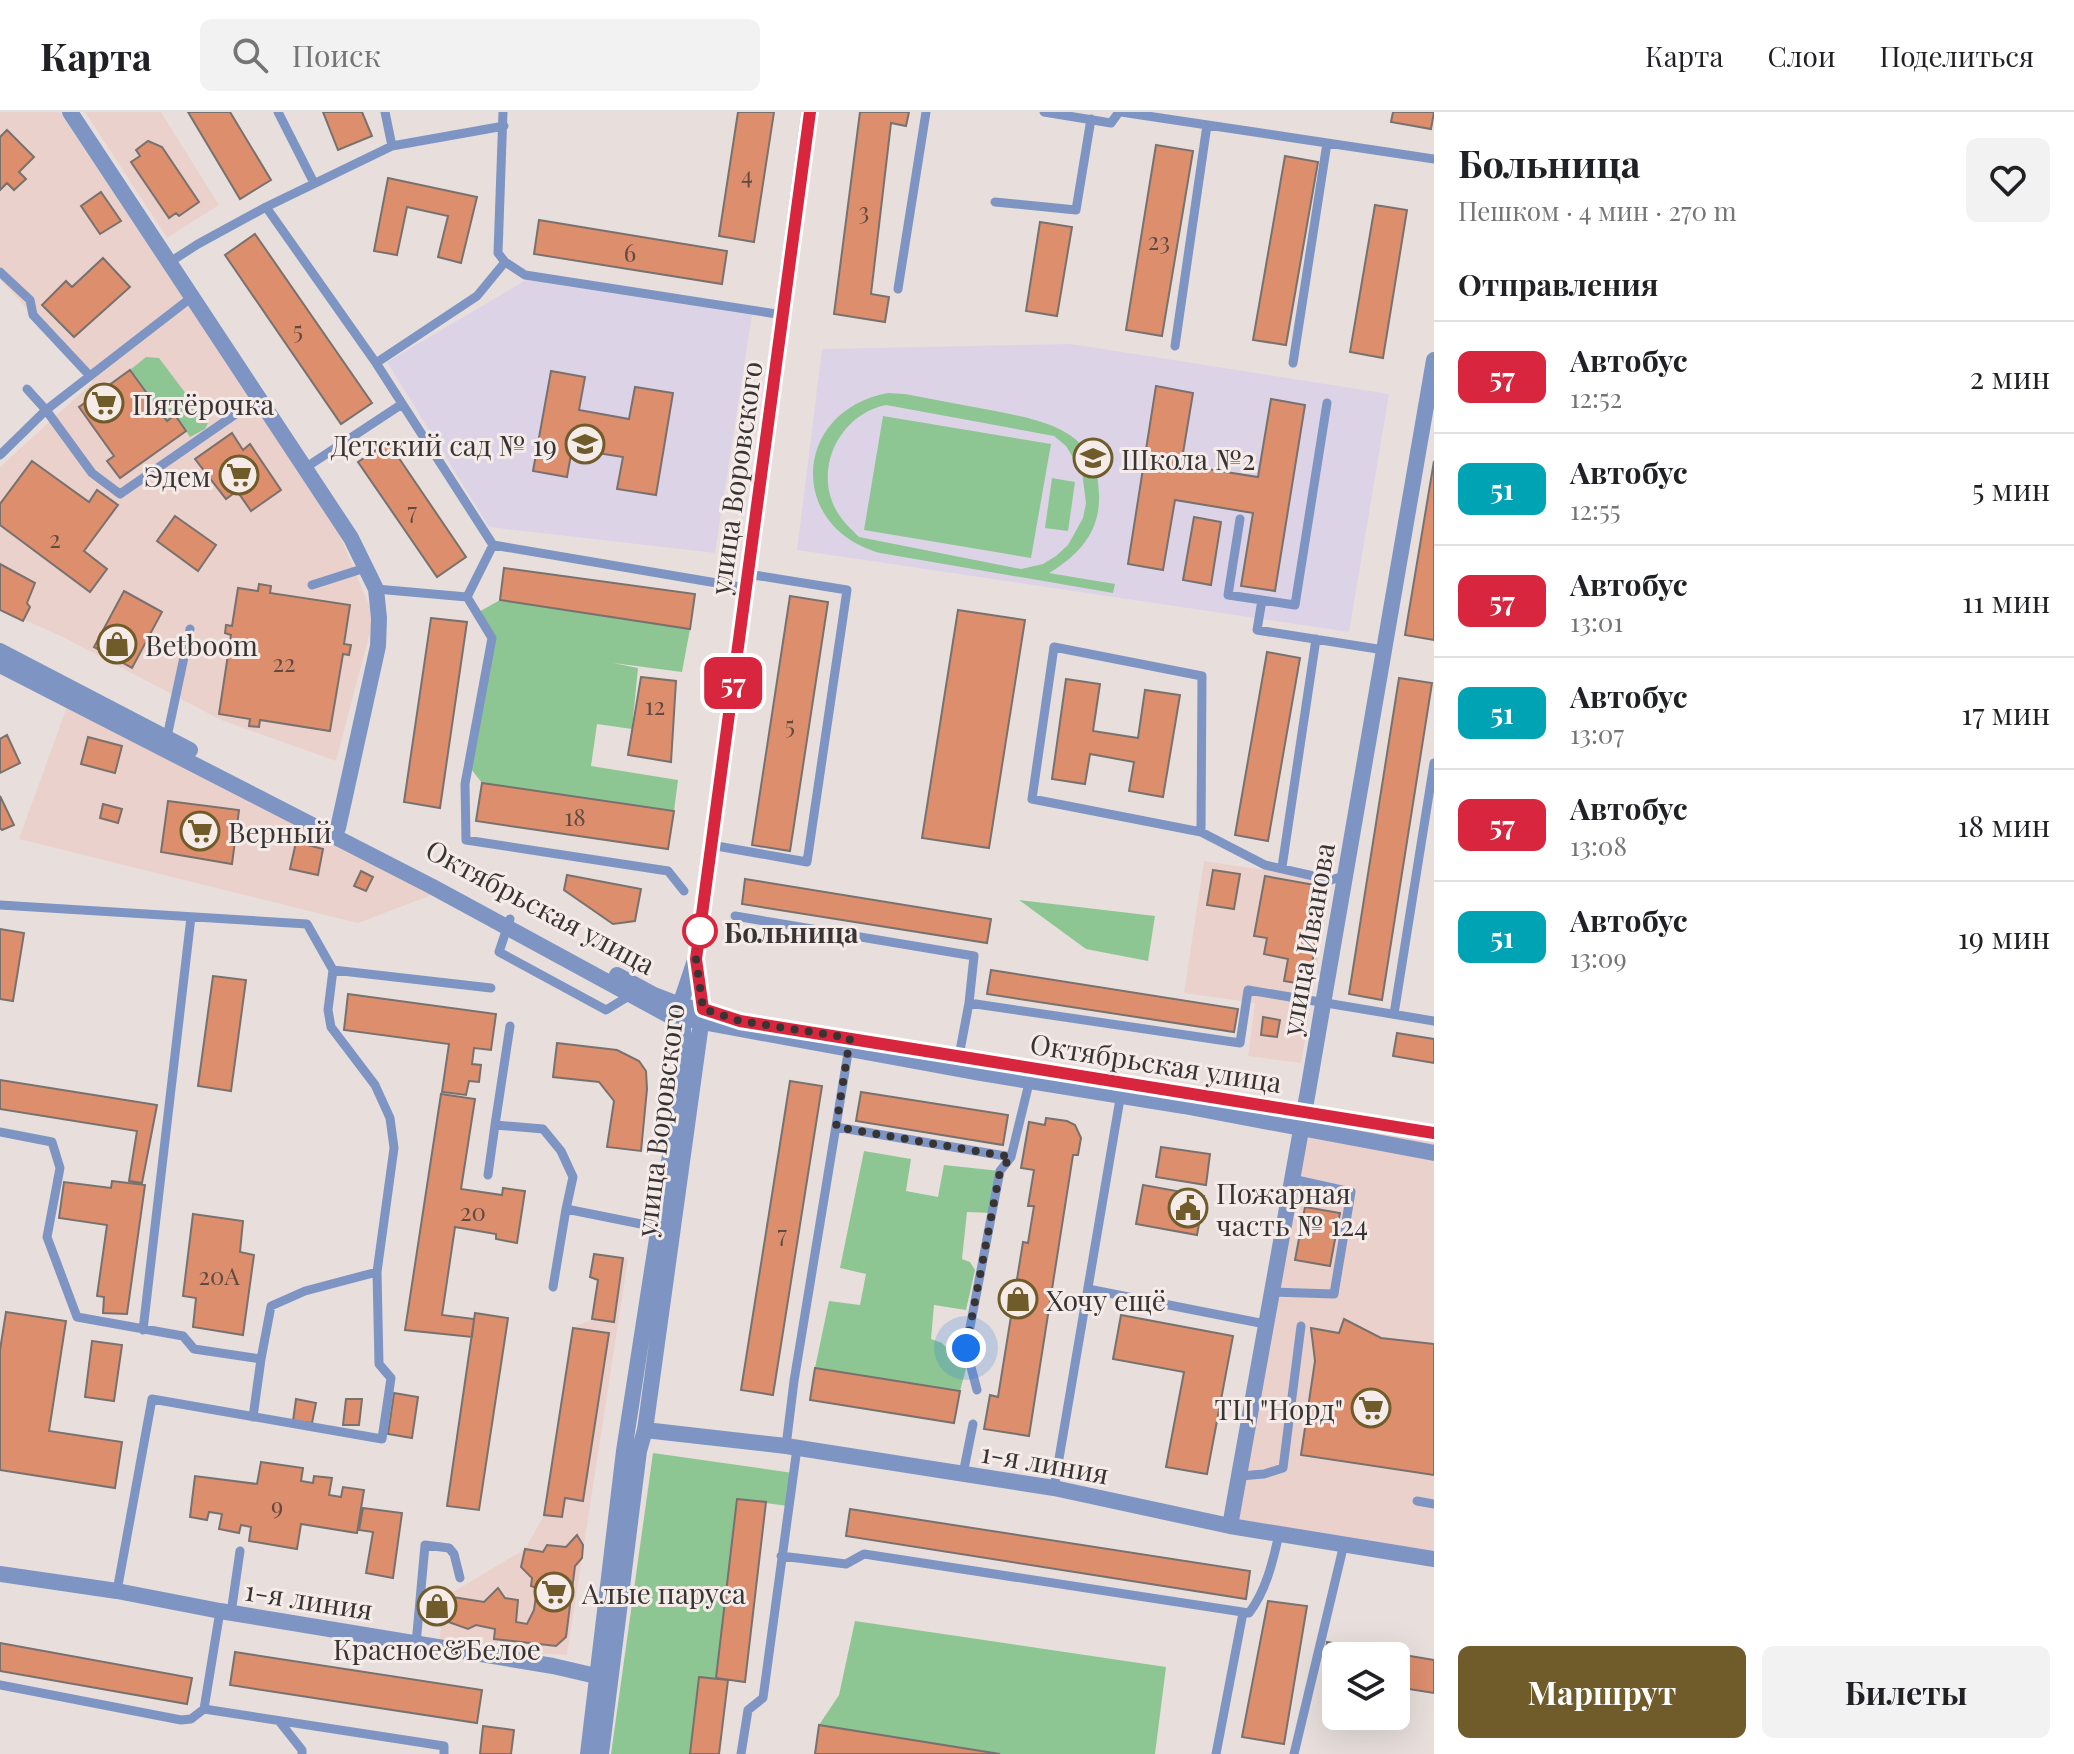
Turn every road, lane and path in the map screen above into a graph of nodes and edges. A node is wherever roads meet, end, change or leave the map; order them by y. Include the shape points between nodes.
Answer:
1 (70, 112) edge
2 (278, 112) edge
3 (385, 112) edge
4 (503, 112) edge
5 (809, 112) edge
6 (926, 112) edge
7 (1044, 112) edge
8 (1120, 112) edge
9 (1091, 119) junction
10 (1207, 125) junction
11 (504, 126) junction
12 (1327, 143) junction
13 (392, 146) junction
14 (1434, 159) edge
15 (314, 183) junction
16 (995, 202) dead end
17 (266, 207) junction
18 (170, 262) junction
19 (505, 262) junction
20 (0, 272) edge
21 (898, 289) dead end
22 (192, 297) junction
23 (783, 315) junction
24 (1175, 346) dead end
25 (376, 363) junction
26 (1293, 363) dead end
27 (1433, 371) edge
28 (90, 376) junction
29 (27, 389) dead end
30 (259, 398) junction
31 (1327, 403) dead end
32 (402, 404) junction
33 (46, 410) junction
34 (0, 455) edge
35 (305, 468) junction
36 (1240, 519) dead end
37 (493, 545) junction
38 (365, 568) junction
39 (747, 581) junction
40 (312, 585) dead end
41 (376, 589) junction
42 (467, 597) junction
43 (1262, 600) junction
44 (190, 629) dead end
45 (1316, 639) junction
46 (1384, 650) junction
47 (0, 651) edge
48 (0, 665) edge
49 (167, 737) junction
50 (1434, 763) edge
51 (338, 828) junction
52 (1201, 832) junction
53 (711, 845) junction
54 (1282, 867) junction
55 (1344, 876) junction
56 (684, 891) dead end
57 (0, 905) edge
58 (735, 916) dead end
59 (191, 917) junction
60 (509, 924) junction
61 (696, 959) junction
62 (333, 970) junction
63 (491, 988) dead end
64 (636, 992) junction
65 (969, 1003) junction
66 (1322, 1003) junction
67 (681, 1012) junction
68 (1394, 1014) junction
69 (702, 1016) junction
70 (1434, 1021) edge
71 (510, 1026) dead end
72 (849, 1044) junction
73 (959, 1056) junction
74 (1031, 1075) junction
75 (1122, 1089) junction
76 (1302, 1120) junction
77 (495, 1125) junction
78 (836, 1127) junction
79 (0, 1132) edge
80 (1434, 1133) edge
81 (1434, 1153) edge
82 (1011, 1157) junction
83 (488, 1175) dead end
84 (1292, 1179) junction
85 (566, 1209) junction
86 (665, 1229) junction
87 (377, 1272) junction
88 (553, 1287) dead end
89 (1088, 1289) junction
90 (1272, 1292) junction
91 (1265, 1324) junction
92 (1301, 1326) dead end
93 (143, 1330) junction
94 (261, 1359) junction
95 (977, 1390) dead end
96 (253, 1417) junction
97 (973, 1424) dead end
98 (645, 1430) junction
99 (791, 1447) junction
100 (963, 1474) junction
101 (1240, 1476) junction
102 (1054, 1488) junction
103 (1417, 1501) dead end
104 (1434, 1504) edge
105 (1230, 1526) junction
106 (1279, 1534) junction
107 (1344, 1544) junction
108 (240, 1551) dead end
109 (781, 1556) junction
110 (1434, 1559) edge
111 (0, 1574) edge
112 (460, 1578) dead end
113 (117, 1591) junction
114 (226, 1612) junction
115 (1243, 1613) junction
116 (416, 1644) junction
117 (603, 1679) junction
118 (0, 1685) edge
119 (204, 1709) junction
120 (279, 1721) junction
121 (302, 1754) edge
122 (444, 1754) edge
123 (588, 1754) edge
124 (601, 1754) edge
125 (741, 1754) edge
126 (1216, 1754) edge
127 (1294, 1754) edge

1 - 18 street
2 - 15 lane
3 - 13 lane
4 - 11 lane
5 - 23 street, улица Воровского
6 - 21 lane
7 - 9 lane
8 - 9 lane via 1111,123
8 - 10 lane
9 - 16 lane via 1076,210
10 - 12 lane
10 - 24 lane
11 - 13 lane
11 - 19 lane via 498,253
12 - 14 lane
12 - 26 lane
13 - 15 lane
15 - 17 lane
17 - 18 lane
17 - 25 lane
18 - 22 street
19 - 23 lane via 525,275
19 - 25 lane via 477,296
20 - 28 lane via 30,300 33,315
22 - 28 lane
22 - 30 street
23 - 39 street, улица Воровского
25 - 32 lane
27 - 46 street, улица Иванова
28 - 33 lane
29 - 33 lane
30 - 33 lane via 120,494 92,473
30 - 35 street
31 - 43 lane via 1295,605
32 - 35 lane
32 - 37 lane
33 - 34 lane
35 - 38 street
36 - 43 lane via 1228,595
37 - 39 lane
37 - 42 lane
38 - 40 lane
38 - 41 street
39 - 53 street, улица Воровского
39 - 53 lane via 847,590 807,862
41 - 42 lane
41 - 51 street via 378,646
42 - 56 lane via 492,638 465,784 466,840 668,871
43 - 45 lane via 1257,630
44 - 49 lane
45 - 46 lane
45 - 54 lane
46 - 55 street, улица Иванова
47 - 49 street, Октябрьская улица
48 - 60 street
49 - 51 street, Октябрьская улица
50 - 68 lane
51 - 60 street, Октябрьская улица
52 - 52 lane via 1032,799 1054,647 1202,676
52 - 54 lane via 1265,865
53 - 61 street, улица Воровского
54 - 55 lane via 1331,880
55 - 66 street, улица Иванова
57 - 59 lane
58 - 65 lane via 974,956
59 - 62 lane via 307,924
59 - 93 lane
60 - 64 street, Октябрьская улица
60 - 64 lane via 499,952 514,961 606,1010
61 - 67 street
61 - 69 street, улица Воровского
62 - 63 lane
62 - 87 lane via 331,1027 375,1085 390,1118 394,1148
64 - 67 street, Октябрьская улица
65 - 66 lane via 1240,1043 1248,990
65 - 73 lane
66 - 68 lane
66 - 76 street, улица Иванова
67 - 69 street, Октябрьская улица
67 - 86 street via 686,1052
68 - 70 lane
69 - 72 street, Октябрьская улица
69 - 86 street, улица Воровского
71 - 77 lane
72 - 73 street, Октябрьская улица
72 - 74 street
72 - 78 lane
73 - 74 street, Октябрьская улица
74 - 75 street, Октябрьская улица
74 - 82 lane
75 - 76 street, Октябрьская улица
75 - 89 lane
76 - 80 street, Октябрьская улица
76 - 81 street
76 - 84 street, улица Иванова
77 - 83 lane
77 - 85 lane via 543,1129 573,1177
78 - 82 lane
78 - 99 lane via 794,1381
79 - 93 lane via 52,1142 60,1168 47,1237 77,1317
82 - 95 lane via 1000,1171 966,1348
84 - 90 street, улица Иванова
84 - 90 lane via 1351,1192 1334,1294
85 - 86 lane
85 - 88 lane
86 - 98 street, улица Воровского
86 - 117 street via 624,1451
87 - 94 lane via 271,1306
87 - 96 lane via 379,1364 391,1378 382,1439
89 - 91 lane
89 - 102 lane
90 - 91 street, улица Иванова
91 - 101 street, улица Иванова
92 - 101 lane via 1283,1468
93 - 94 lane via 183,1336 194,1349
94 - 96 lane
96 - 113 lane via 152,1399
97 - 100 lane
98 - 99 street, 1-я линия
98 - 117 street, улица Воровского
99 - 100 street, 1-я линия
99 - 109 lane
100 - 102 street, 1-я линия
101 - 105 street, улица Иванова
102 - 105 street, 1-я линия
103 - 104 lane
105 - 106 street, 1-я линия
106 - 107 street, 1-я линия
106 - 115 lane via 1257,1603
107 - 110 street, 1-я линия
107 - 127 lane
108 - 114 lane
109 - 115 lane via 846,1564 864,1554
109 - 125 lane via 763,1698 748,1710
111 - 113 street, 1-я линия
112 - 116 lane via 449,1548 425,1545
113 - 114 street, 1-я линия
114 - 116 street, 1-я линия
114 - 119 lane
115 - 126 lane
116 - 117 street, 1-я линия
117 - 123 street
117 - 124 street, улица Воровского
118 - 119 lane via 181,1720
119 - 120 lane
120 - 121 lane
120 - 122 lane via 444,1746

